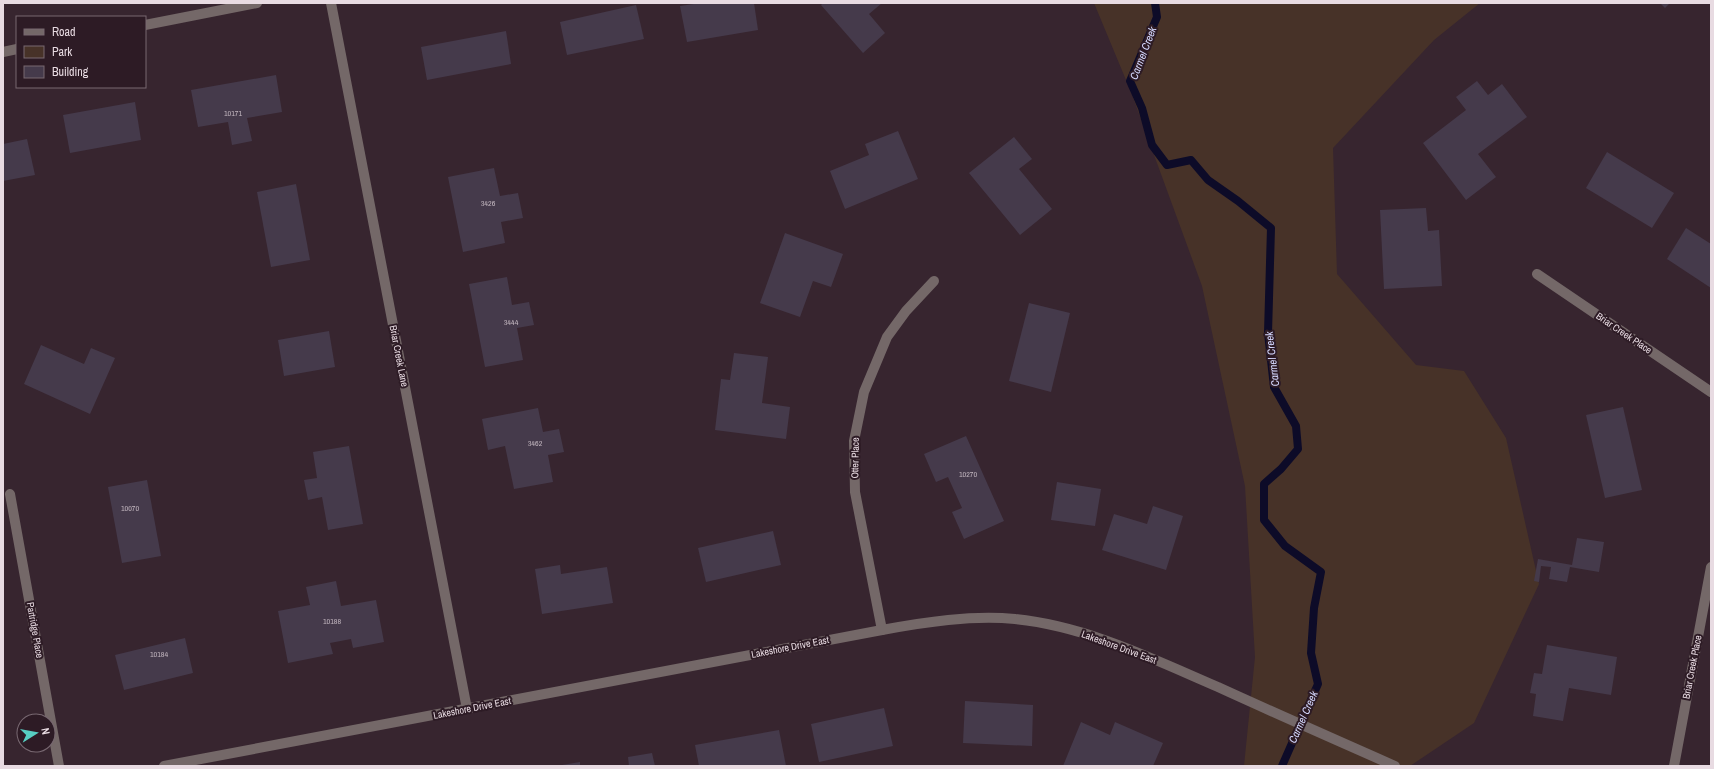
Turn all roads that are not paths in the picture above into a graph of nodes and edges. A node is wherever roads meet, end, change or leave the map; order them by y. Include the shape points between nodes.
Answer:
1 (257, 3) edge
2 (330, 3) edge
3 (146, 24) edge
4 (16, 49) edge
5 (3, 52) edge
6 (1537, 274) dead end
7 (934, 281) dead end
8 (1711, 392) edge
9 (10, 494) dead end
10 (1711, 567) edge
11 (882, 630) junction
12 (467, 709) junction
13 (59, 766) edge
14 (164, 766) edge
15 (1395, 766) edge
16 (1674, 766) edge

1 - 3 street
2 - 12 street, Briar Creek Lane
4 - 5 street
6 - 8 street, Briar Creek Place
7 - 11 street, Otter Place via 906,311 887,337 864,392 854,441 855,492
9 - 13 street, Partridge Place
10 - 16 street, Briar Creek Place
11 - 12 street, Lakeshore Drive East
11 - 15 street, Lakeshore Drive East via 971,618 1015,619 1066,628 1136,651
12 - 14 street, Lakeshore Drive East

